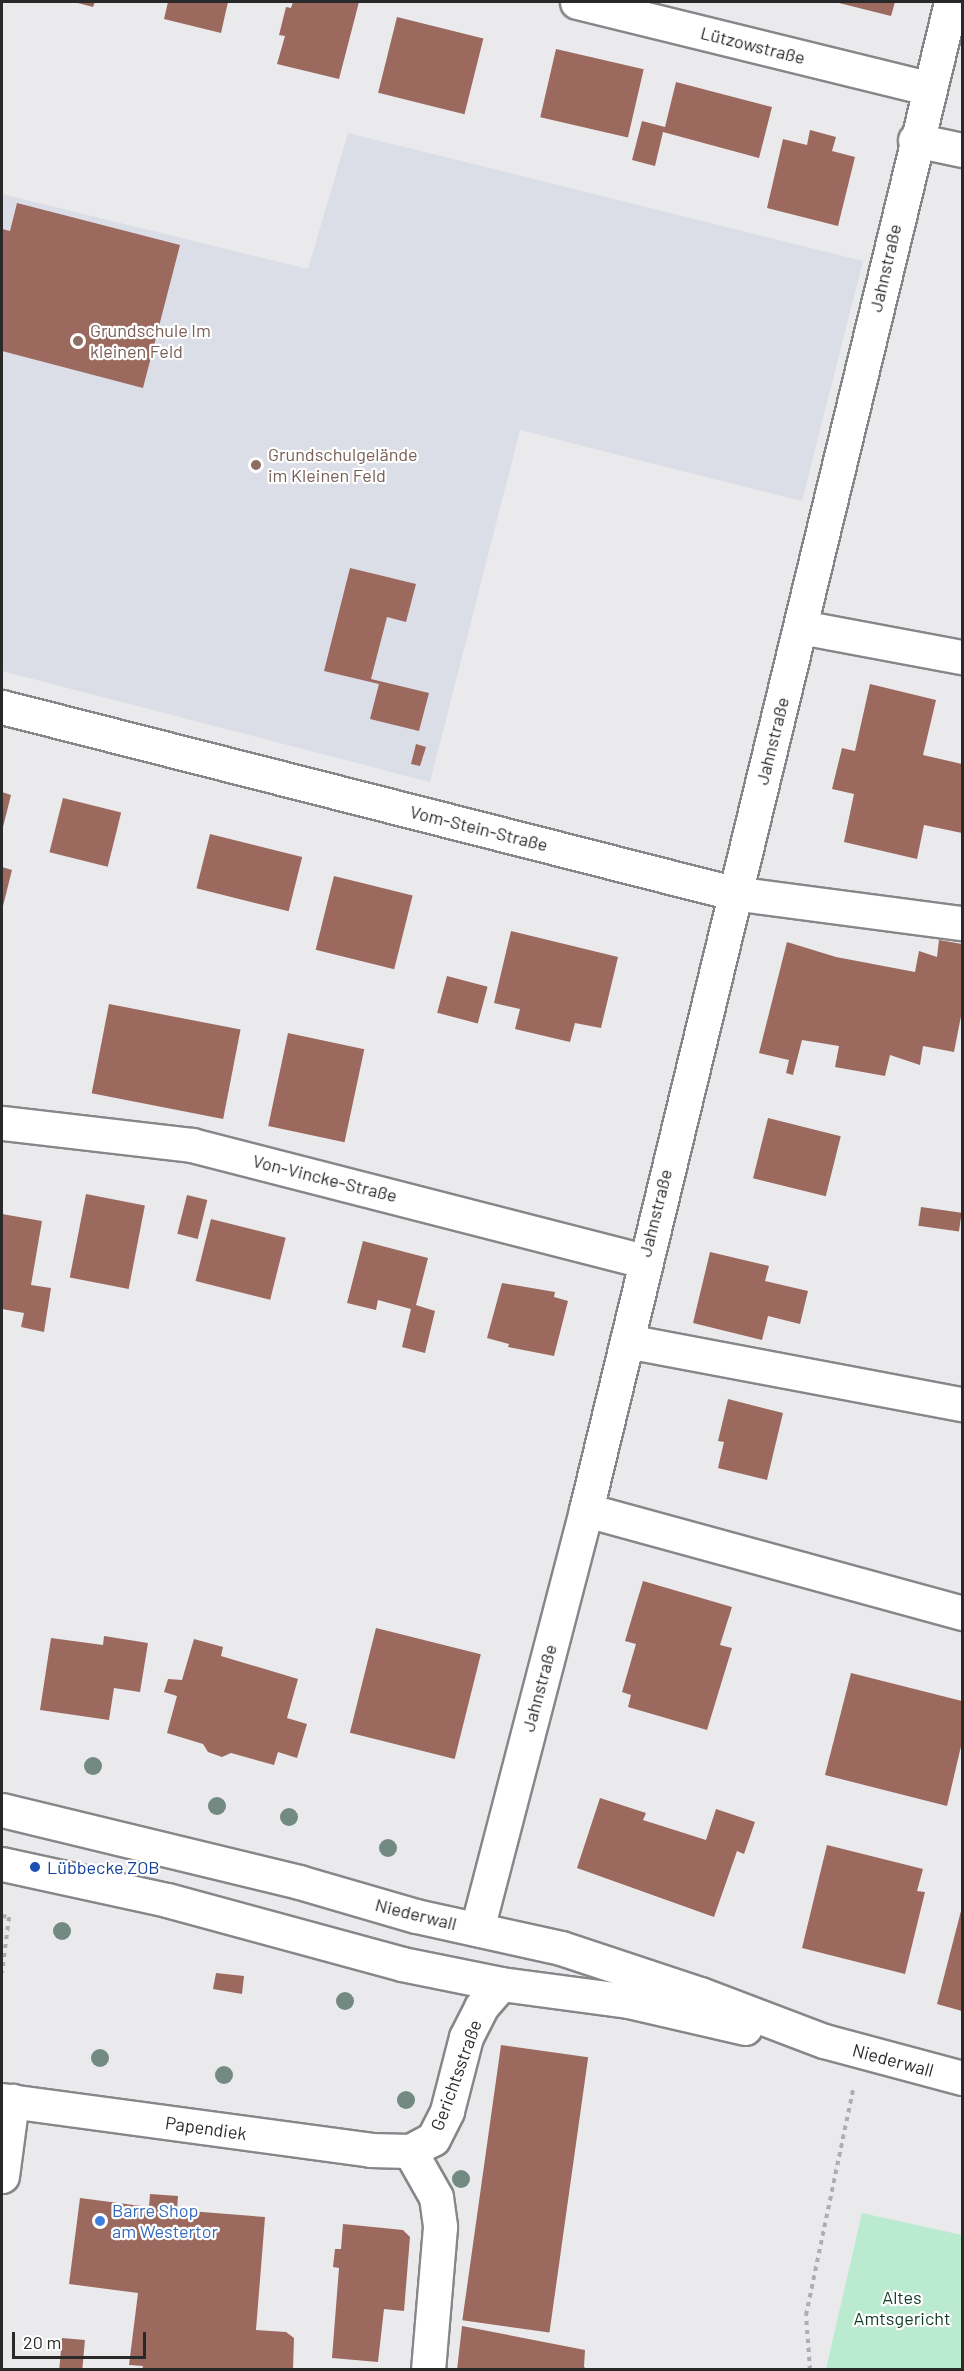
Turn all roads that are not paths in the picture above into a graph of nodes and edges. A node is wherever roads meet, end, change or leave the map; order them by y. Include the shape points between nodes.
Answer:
1 (577, 2) edge
2 (951, 2) edge
3 (928, 88) junction
4 (915, 140) junction
5 (963, 150) edge
6 (801, 627) junction
7 (963, 657) edge
8 (2, 706) edge
9 (733, 893) junction
10 (963, 923) edge
11 (2, 1123) edge
12 (643, 1261) junction
13 (627, 1341) junction
14 (963, 1404) edge
15 (585, 1510) junction
16 (963, 1613) edge
17 (2, 1810) edge
18 (2, 1864) edge
19 (477, 1929) junction
20 (501, 1984) junction
21 (824, 2041) junction
22 (963, 2078) edge
23 (7, 2101) edge
24 (410, 2151) junction
25 (2, 2176) edge
26 (428, 2370) edge

1 - 3 street, Lützowstraße
2 - 3 street, Jahnstraße
3 - 4 street, Jahnstraße
4 - 5 street
4 - 6 street, Jahnstraße
6 - 7 street
6 - 9 street, Jahnstraße
8 - 9 street, Vom-Stein-Straße
9 - 10 street, Vom-Stein-Straße
9 - 12 street, Jahnstraße
11 - 12 street, Von-Vincke-Straße via 192,1145
12 - 13 street, Jahnstraße
13 - 14 street
13 - 15 street, Jahnstraße
15 - 16 street
15 - 19 street, Jahnstraße
17 - 19 street, Niederwall
18 - 20 street, Niederwall via 167,1900 402,1964
19 - 21 street, Niederwall via 561,1948
20 - 21 street, Niederwall via 628,2001 720,2024
20 - 24 street, Gerichtsstraße via 481,2007 466,2037 447,2111 433,2139
21 - 22 street, Niederwall
23 - 24 street, Papendiek via 370,2150
23 - 25 street
24 - 26 street via 436,2197 440,2227

